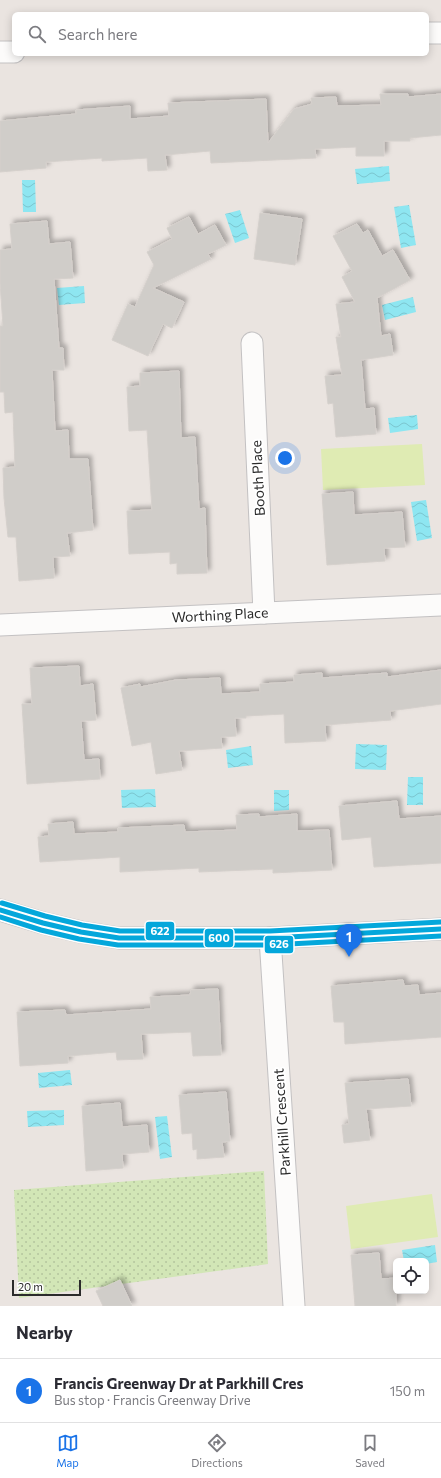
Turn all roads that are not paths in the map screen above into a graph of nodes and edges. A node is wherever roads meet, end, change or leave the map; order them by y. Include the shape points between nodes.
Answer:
1 (429, 33) edge
2 (441, 33) edge
3 (0, 52) edge
4 (12, 52) edge
5 (252, 343) dead end
6 (441, 605) edge
7 (264, 613) junction
8 (0, 625) edge
9 (0, 910) edge
10 (441, 928) edge
11 (270, 938) junction
12 (294, 1306) edge

1 - 2 street
3 - 4 street
5 - 7 street, Booth Place
6 - 7 street, Worthing Place
7 - 8 street, Worthing Place
9 - 11 street via 58,927 119,938
10 - 11 street
11 - 12 street, Parkhill Crescent

